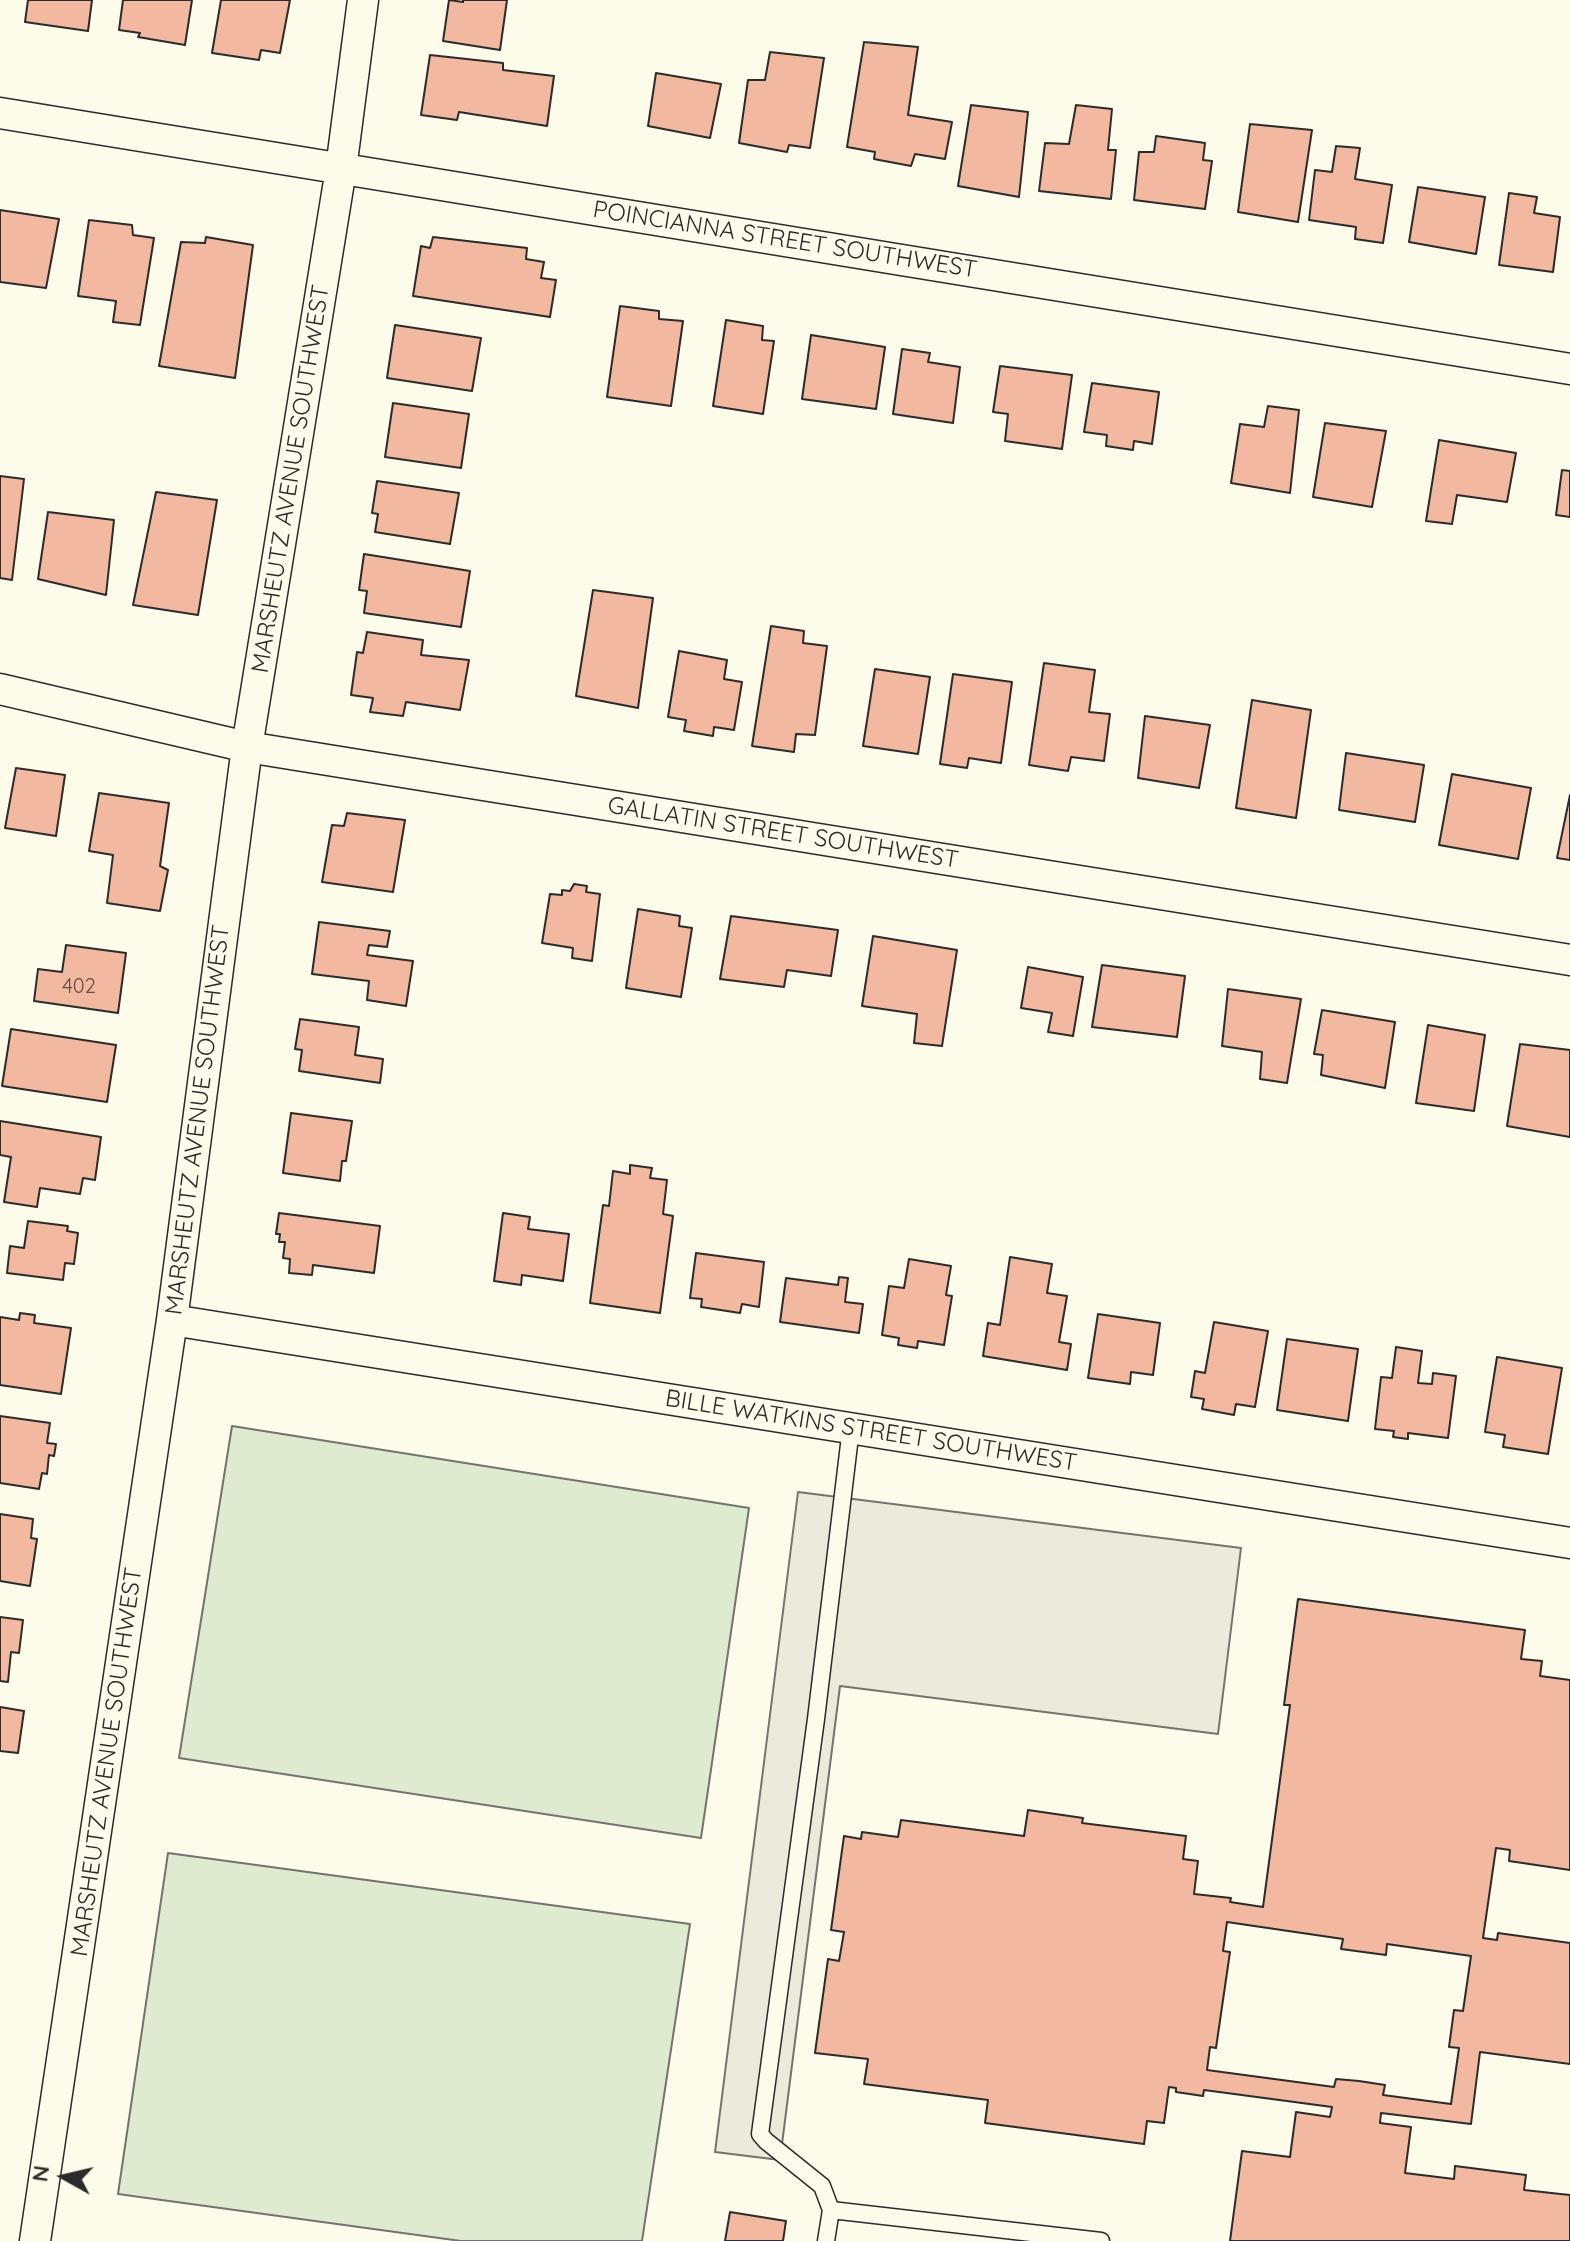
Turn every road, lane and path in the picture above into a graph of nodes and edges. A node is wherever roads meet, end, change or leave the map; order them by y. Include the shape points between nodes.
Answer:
1 (363, 0) edge
2 (0, 113) edge
3 (341, 169) junction
4 (1570, 369) edge
5 (0, 689) edge
6 (247, 747) junction
7 (1570, 960) edge
8 (172, 1320) junction
9 (851, 1428) junction
10 (1570, 1543) edge
11 (831, 2210) junction
12 (35, 2241) edge
13 (826, 2241) edge
14 (1101, 2241) edge

1 - 3 street, MARSHEUTZ AVENUE SOUTHWEST
2 - 3 street, POINCIANNA STREET SOUTHWEST
3 - 4 street, POINCIANNA STREET SOUTHWEST
3 - 6 street, MARSHEUTZ AVENUE SOUTHWEST
5 - 6 street, GALLATIN STREET SOUTHWEST
6 - 7 street, GALLATIN STREET SOUTHWEST
6 - 8 street, MARSHEUTZ AVENUE SOUTHWEST
8 - 9 street, BILLE WATKINS STREET SOUTHWEST
8 - 12 street, MARSHEUTZ AVENUE SOUTHWEST
9 - 10 street, BILLE WATKINS STREET SOUTHWEST
9 - 11 lane via 760,2134 822,2186
11 - 13 lane
11 - 14 lane

